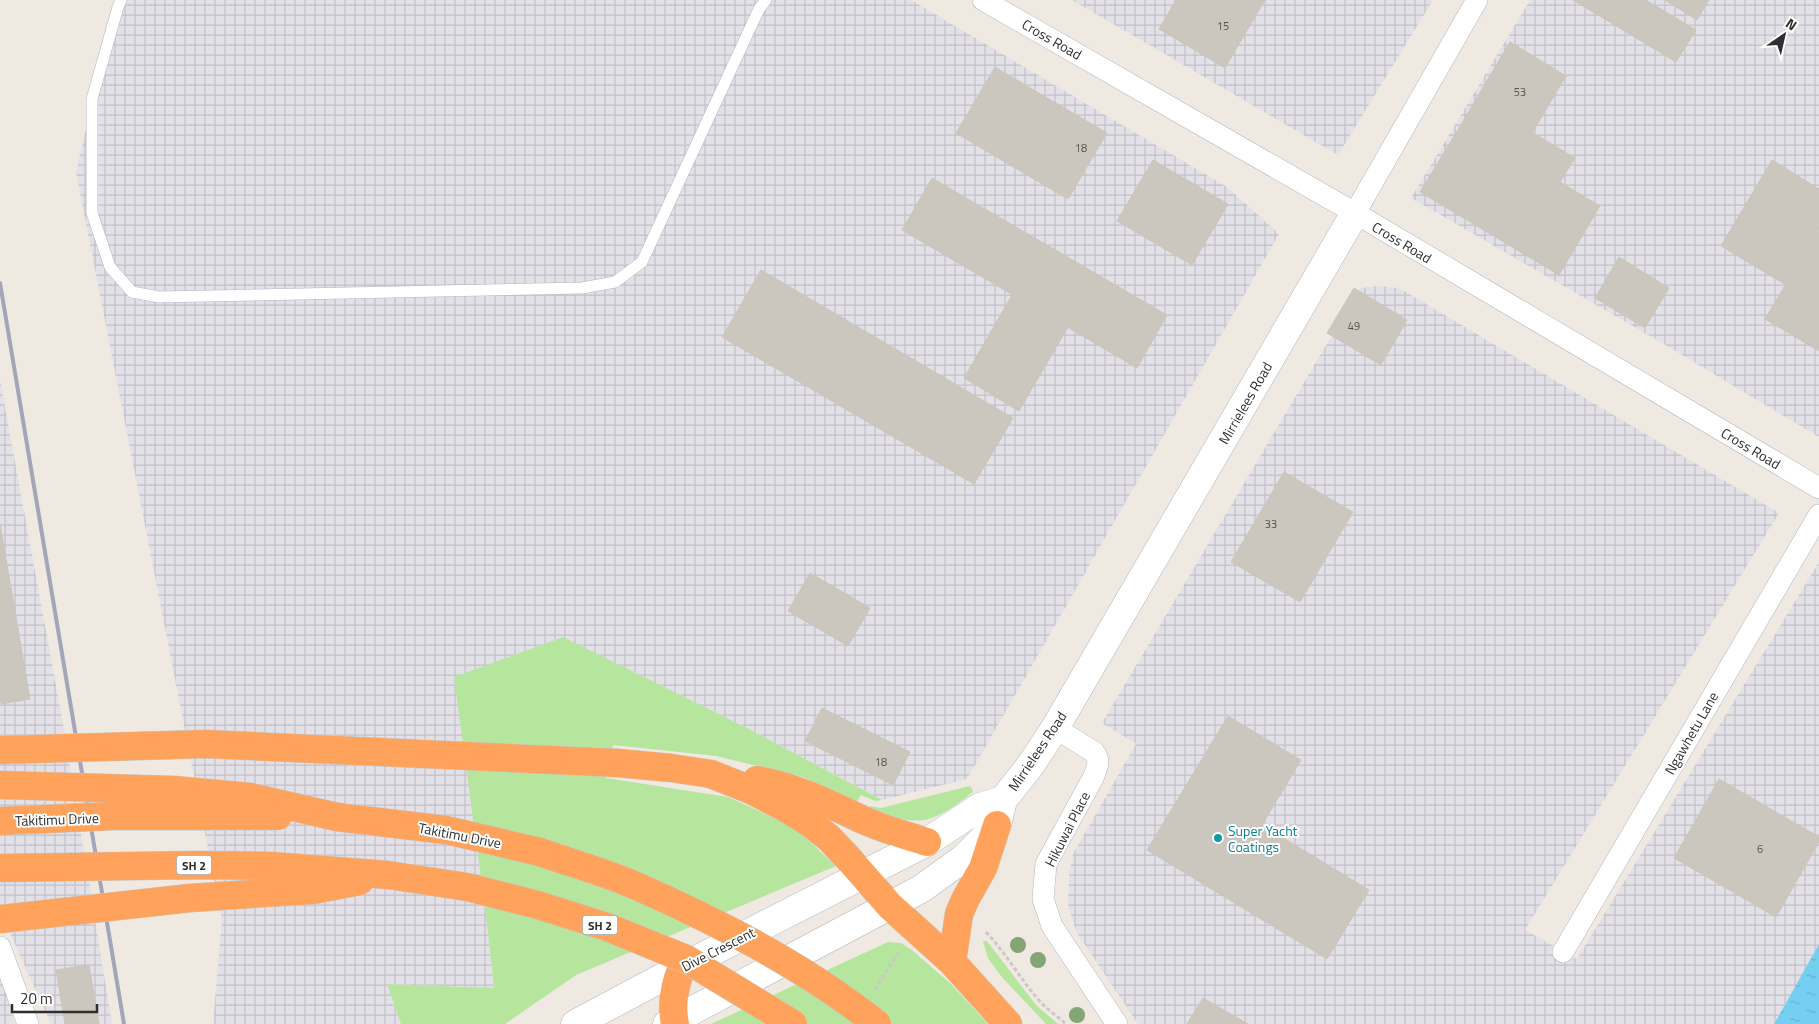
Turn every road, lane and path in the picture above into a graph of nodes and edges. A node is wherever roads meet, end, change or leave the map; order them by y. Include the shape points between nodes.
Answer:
1 (121, 0) edge
2 (766, 0) edge
3 (983, 0) edge
4 (1476, 0) edge
5 (1354, 213) junction
6 (1819, 488) edge
7 (1819, 515) edge
8 (1055, 728) junction
9 (0, 750) edge
10 (710, 774) junction
11 (0, 785) edge
12 (1000, 813) junction
13 (337, 817) junction
14 (0, 821) edge
15 (927, 842) junction
16 (0, 868) edge
17 (388, 875) junction
18 (862, 875) junction
19 (890, 906) junction
20 (0, 914) edge
21 (0, 919) edge
22 (982, 928) dead end
23 (1563, 952) dead end
24 (3, 953) edge
25 (952, 962) junction
26 (682, 967) junction
27 (672, 1023) edge
28 (28, 1024) edge
29 (576, 1024) edge
30 (793, 1024) edge
31 (877, 1024) edge
32 (1008, 1024) edge
33 (1066, 1024) edge
34 (1117, 1024) edge

1 - 2 lane via 92,99 92,213 110,266 132,292 159,297 582,288 615,282 642,262
3 - 5 street, Cross Road
4 - 5 street, Mirrielees Road
5 - 6 street, Cross Road
5 - 8 main road, Mirrielees Road
7 - 23 street, Ngawhetu Lane
8 - 12 main road, Mirrielees Road
8 - 34 street, Hikuwai Place via 1094,752 1098,765 1046,864 1043,899 1052,926
9 - 10 highway, bridge via 206,744 618,763
10 - 15 highway via 776,783
10 - 18 highway via 751,790 810,823 829,838
11 - 13 highway, bridge via 174,790 250,797
12 - 15 main road, Mirrielees Road via 980,807
12 - 19 main road, Mirrielees Road via 964,858 921,889
12 - 25 highway via 983,868 959,914
13 - 14 highway, Takitimu Drive, bridge via 113,816
13 - 31 highway, Takitimu Drive, bridge via 446,830 540,852 632,884 737,934 820,982
15 - 18 main road, Mirrielees Road
16 - 17 highway, SH 2, bridge via 216,865 311,868
17 - 21 highway, bridge via 313,890 190,898
17 - 30 highway, SH 2, bridge via 467,887 607,927 686,960
18 - 19 highway
18 - 26 main road, Dive Crescent
19 - 25 highway
19 - 27 main road
20 - 24 lane
22 - 33 path via 1038,1000
24 - 28 street
25 - 32 highway
26 - 27 highway via 675,983
26 - 29 main road, Dive Crescent

